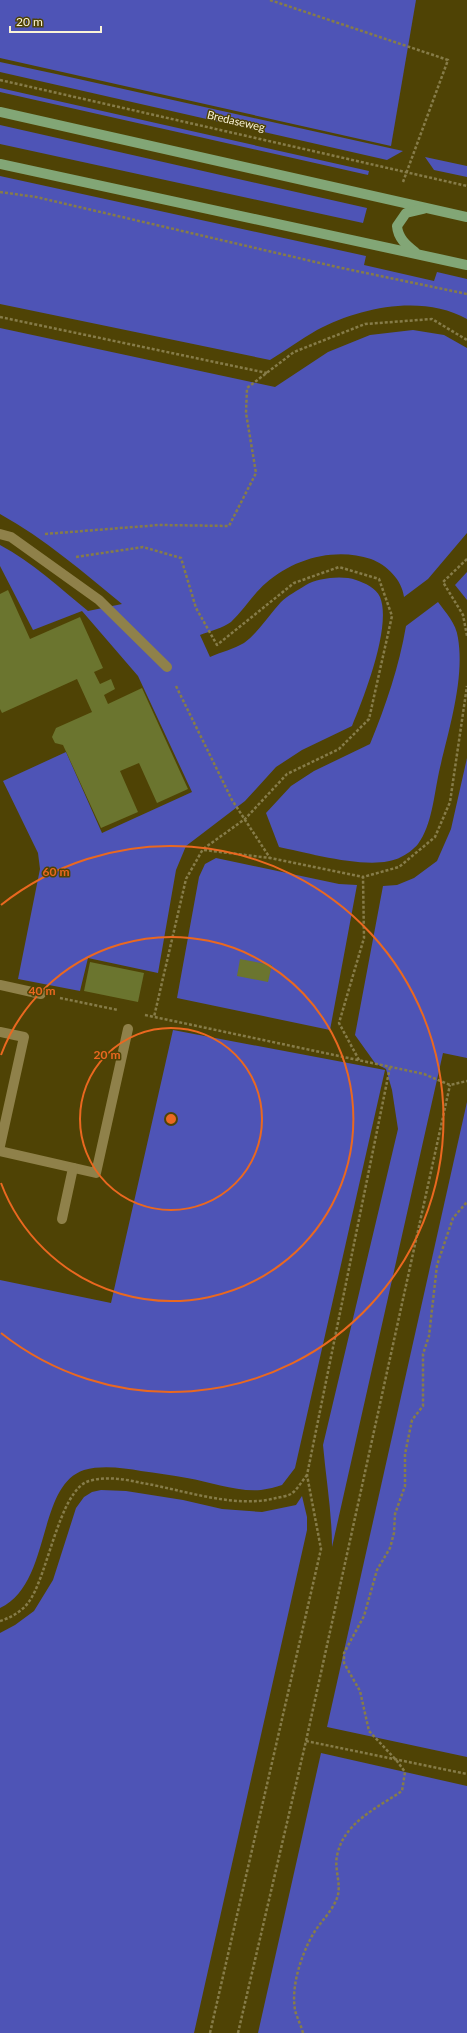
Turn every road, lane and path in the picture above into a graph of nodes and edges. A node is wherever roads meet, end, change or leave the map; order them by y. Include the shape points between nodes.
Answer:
1 (270, 0) edge
2 (0, 80) edge
3 (0, 112) edge
4 (0, 164) edge
5 (406, 173) junction
6 (467, 186) edge
7 (0, 192) edge
8 (397, 201) junction
9 (427, 208) junction
10 (467, 217) edge
11 (417, 254) junction
12 (467, 266) edge
13 (467, 294) edge
14 (0, 317) edge
15 (467, 340) edge
16 (267, 373) junction
17 (0, 534) edge
18 (11, 537) junction
19 (467, 559) edge
20 (43, 560) junction
21 (467, 636) edge
22 (168, 667) joint
23 (467, 686) edge
24 (245, 819) junction
25 (203, 849) junction
26 (270, 858) junction
27 (363, 877) junction
28 (0, 985) edge
29 (41, 994) joint
30 (123, 1011) dead end
31 (138, 1014) dead end
32 (154, 1017) junction
33 (128, 1029) dead end
34 (0, 1032) edge
35 (359, 1061) junction
36 (390, 1067) junction
37 (467, 1081) edge
38 (450, 1085) junction
39 (0, 1146) edge
40 (0, 1151) edge
41 (73, 1168) junction
42 (467, 1202) edge
43 (62, 1219) dead end
44 (307, 1475) junction
45 (0, 1621) edge
46 (306, 1741) junction
47 (397, 1761) junction
48 (467, 1774) edge
49 (210, 2033) edge
50 (238, 2033) edge
51 (303, 2033) edge

1 - 5 path via 448,60
2 - 5 path, Bredaseweg
3 - 8 main road
4 - 11 main road
5 - 6 path, Bredaseweg
5 - 8 path
7 - 13 path
8 - 9 main road
9 - 10 main road
9 - 11 main road via 406,213 396,226 404,244
11 - 12 main road
14 - 16 path
15 - 16 path via 432,320 365,324 294,352
16 - 18 path via 247,388 246,413 256,473 229,526 159,525
17 - 18 street
18 - 20 street
19 - 21 path via 443,582 463,615
20 - 22 street via 99,600
20 - 24 path via 97,555 143,547 181,558 196,608 217,645 294,583 339,568 379,579 392,616 369,719 339,749 287,774
22 - 24 path via 232,800
23 - 27 path via 450,802 435,837 399,867
24 - 25 path
24 - 26 path
25 - 26 path
25 - 32 path via 186,879
26 - 27 path
27 - 35 path via 364,938 339,1023
28 - 29 street
29 - 30 path
31 - 32 path
32 - 35 path
33 - 41 street via 96,1173
34 - 39 street via 24,1037
35 - 36 path
36 - 38 path via 424,1074
36 - 44 path
37 - 38 path
38 - 46 path
40 - 41 street
41 - 43 street
42 - 47 path via 453,1218 437,1265 429,1336 423,1354 423,1406 412,1420 405,1454 405,1486 395,1514 390,1548 377,1570 364,1616 344,1653 344,1663 360,1691 369,1731
44 - 45 path via 292,1494 263,1501 222,1500 126,1480 101,1478 86,1482 75,1489 68,1502 41,1576 27,1604 10,1618
44 - 49 path via 321,1549
46 - 47 path
46 - 50 path
47 - 48 path
47 - 51 path via 405,1772 402,1791 354,1823 344,1838 337,1856 337,1899 312,1936 301,1962 295,2010

